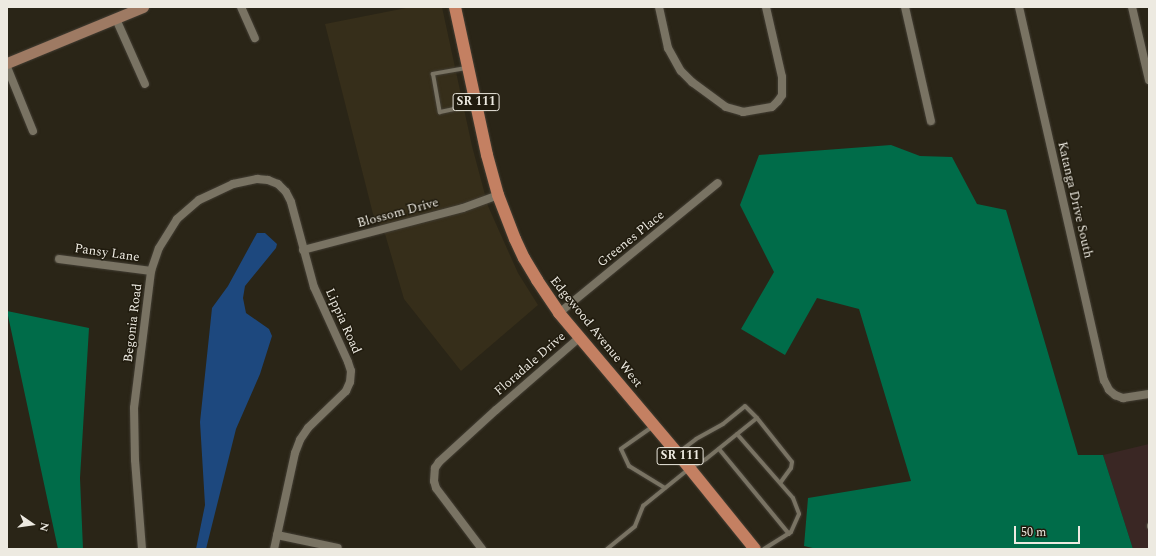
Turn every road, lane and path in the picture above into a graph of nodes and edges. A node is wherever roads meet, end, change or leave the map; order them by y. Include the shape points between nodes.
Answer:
1 (143, 7) edge
2 (241, 7) edge
3 (455, 7) edge
4 (659, 7) edge
5 (766, 7) edge
6 (905, 7) edge
7 (1019, 7) edge
8 (1132, 7) edge
9 (116, 18) junction
10 (255, 38) dead end
11 (7, 63) edge
12 (7, 67) edge
13 (468, 67) junction
14 (1149, 80) edge
15 (145, 84) dead end
16 (476, 105) junction
17 (931, 121) dead end
18 (33, 131) dead end
19 (718, 183) dead end
20 (278, 184) joint
21 (498, 196) junction
22 (303, 250) junction
23 (59, 259) dead end
24 (151, 271) junction
25 (559, 313) junction
26 (580, 337) junction
27 (1149, 394) edge
28 (757, 418) junction
29 (654, 426) junction
30 (737, 434) junction
31 (719, 449) junction
32 (678, 454) junction
33 (690, 468) junction
34 (781, 482) junction
35 (665, 488) junction
36 (789, 534) junction
37 (277, 535) junction
38 (338, 548) dead end
39 (609, 548) edge
40 (142, 549) edge
41 (274, 549) edge
42 (482, 549) edge
43 (755, 549) edge
44 (764, 549) edge

1 - 9 street
2 - 10 street
3 - 13 main road, Edgewood Avenue West / SR 111
4 - 5 street via 668,48 682,71 692,82 726,107 735,111 753,112 772,107 782,95 782,77
6 - 17 street
7 - 27 street, Katanga Drive South via 1104,380 1115,395 1131,398
8 - 14 street
9 - 11 street
9 - 15 street
12 - 18 street
13 - 16 main road, Edgewood Avenue West / SR 111
13 - 16 lane via 433,74 440,112
16 - 21 main road, Edgewood Avenue West / SR 111
19 - 25 street, Greenes Place
20 - 22 street, Lippia Road via 291,202
20 - 24 street, Begonia Road via 257,179 233,184 200,200 177,219 159,248
21 - 22 street, Blossom Drive via 463,208
21 - 25 main road, Edgewood Avenue West / SR 111 via 514,239
22 - 37 street, Lippia Road via 314,288 348,362 351,371 350,382 339,400 308,428 300,440 295,452
23 - 24 street, Pansy Lane
24 - 40 street, Begonia Road via 134,408
25 - 26 main road, Edgewood Avenue West / SR 111
26 - 29 main road, Edgewood Avenue West / SR 111
26 - 42 street, Floradale Drive via 438,462 434,474 436,488
28 - 30 lane
28 - 32 lane via 745,406
28 - 34 lane via 792,462 791,468
29 - 32 main road, Edgewood Avenue West / SR 111
29 - 35 lane via 621,449 629,466
30 - 31 lane
30 - 34 lane
31 - 33 lane
31 - 36 lane
32 - 33 main road, Edgewood Avenue West / SR 111
33 - 35 lane
33 - 43 main road, Edgewood Avenue West / SR 111
34 - 36 lane via 797,505 799,514
35 - 39 lane via 643,506 635,526
36 - 44 lane
37 - 38 street
37 - 41 street, Lippia Road

